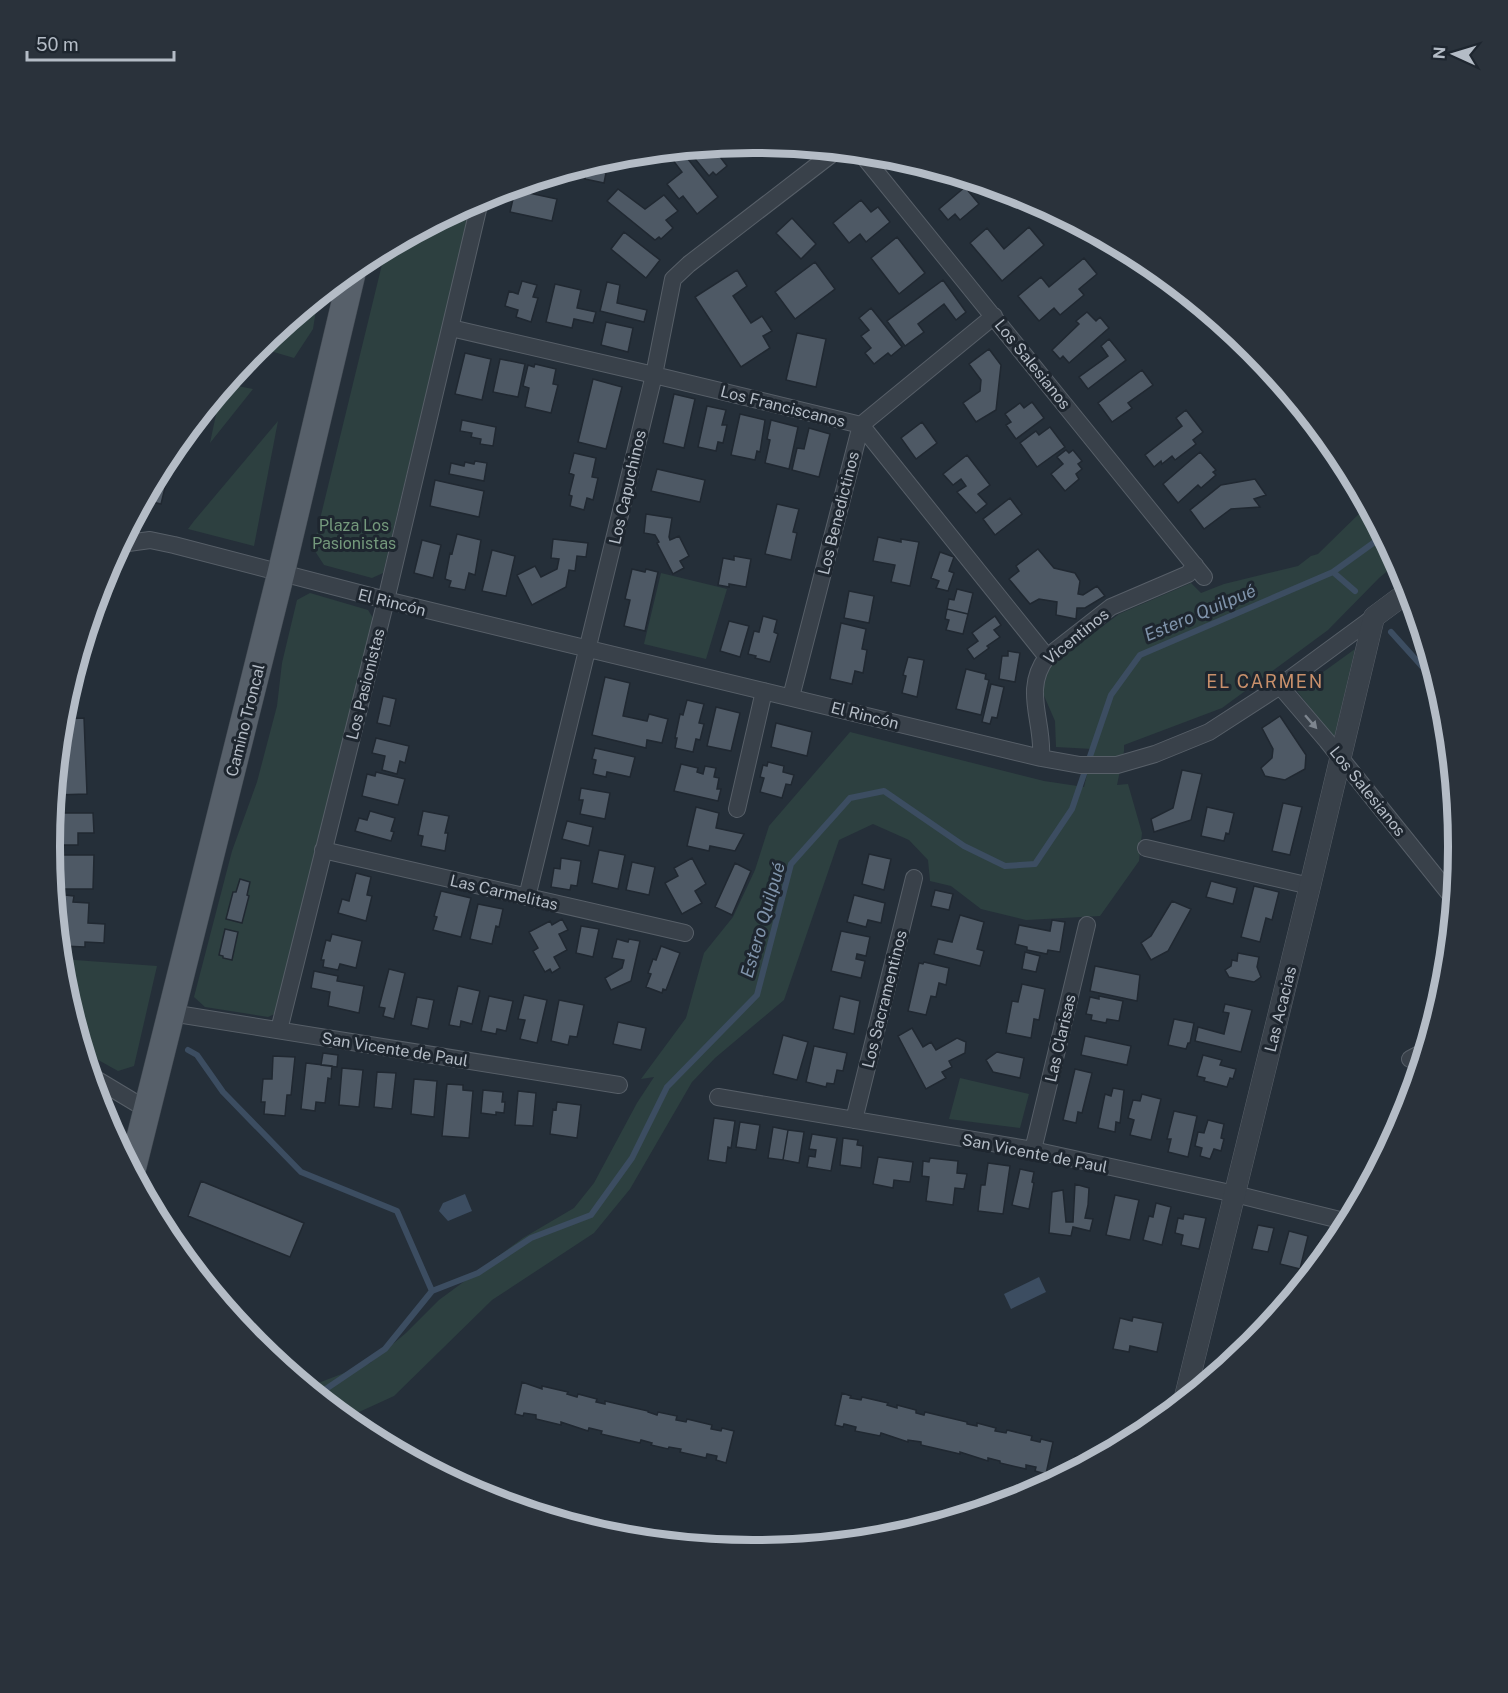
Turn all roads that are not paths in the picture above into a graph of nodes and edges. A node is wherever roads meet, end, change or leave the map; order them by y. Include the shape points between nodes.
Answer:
1 (828, 157) edge
2 (868, 162) edge
3 (478, 210) edge
4 (349, 283) edge
5 (994, 316) junction
6 (451, 328) junction
7 (654, 375) junction
8 (861, 425) junction
9 (131, 543) edge
10 (1199, 571) joint
11 (281, 573) junction
12 (1401, 597) edge
13 (386, 600) junction
14 (1374, 616) junction
15 (588, 648) junction
16 (1047, 657) junction
17 (1280, 686) junction
18 (764, 691) junction
19 (791, 697) junction
20 (1041, 758) junction
21 (1340, 758) junction
22 (737, 809) dead end
23 (1146, 849) dead end
24 (323, 850) junction
25 (914, 878) dead end
26 (1310, 886) junction
27 (1447, 889) edge
28 (527, 897) junction
29 (1087, 926) dead end
30 (685, 933) dead end
31 (171, 1013) junction
32 (279, 1030) junction
33 (102, 1082) edge
34 (619, 1085) dead end
35 (718, 1097) dead end
36 (146, 1109) junction
37 (854, 1120) junction
38 (1033, 1150) junction
39 (135, 1158) edge
40 (1235, 1194) junction
41 (1339, 1220) edge
42 (1187, 1388) edge

1 - 7 street, Los Capuchinos via 673,279
2 - 5 street, Los Salesianos
3 - 6 street, Los Pasionistas
4 - 11 main road, Camino Troncal
5 - 8 street
5 - 10 street, Los Salesianos
6 - 7 street, Los Franciscanos
6 - 13 street, Los Pasionistas
7 - 8 street, Los Franciscanos
7 - 15 street, Los Capuchinos
8 - 16 street, Los Franciscanos
8 - 19 street, Los Benedictinos
9 - 11 street, El Rincón via 150,540
10 - 16 street, Vicentinos via 1111,607
11 - 13 street, El Rincón
11 - 31 main road, Camino Troncal
12 - 14 street, El Rincón
13 - 15 street, El Rincón
13 - 24 street, Los Pasionistas
14 - 17 street, El Rincón
14 - 21 street, Las Acacias
15 - 18 street, El Rincón
15 - 28 street, Los Capuchinos
16 - 20 street, Vicentinos via 1039,667 1033,696
17 - 20 street, El Rincón via 1209,732 1116,765 1080,765
17 -> 21 street, Los Salesianos
18 - 19 street, El Rincón
18 - 22 street
19 - 20 street, El Rincón
21 - 26 street, Las Acacias
21 - 27 street, Los Salesianos
23 - 26 street
24 - 28 street, Las Carmelitas
24 - 32 street, Los Pasionistas
25 - 37 street, Los Sacramentinos
26 - 40 street, Las Acacias
28 - 30 street, Las Carmelitas
29 - 38 street, Las Clarisas
31 - 32 street, San Vicente de Paul
31 - 36 main road, Camino Troncal
32 - 34 street, San Vicente de Paul
33 - 36 street
35 - 37 street, San Vicente de Paul
36 - 39 main road, Camino Troncal
37 - 38 street, San Vicente de Paul
38 - 40 street, San Vicente de Paul
40 - 41 street, San Vicente de Paul
40 - 42 street, Las Acacias

